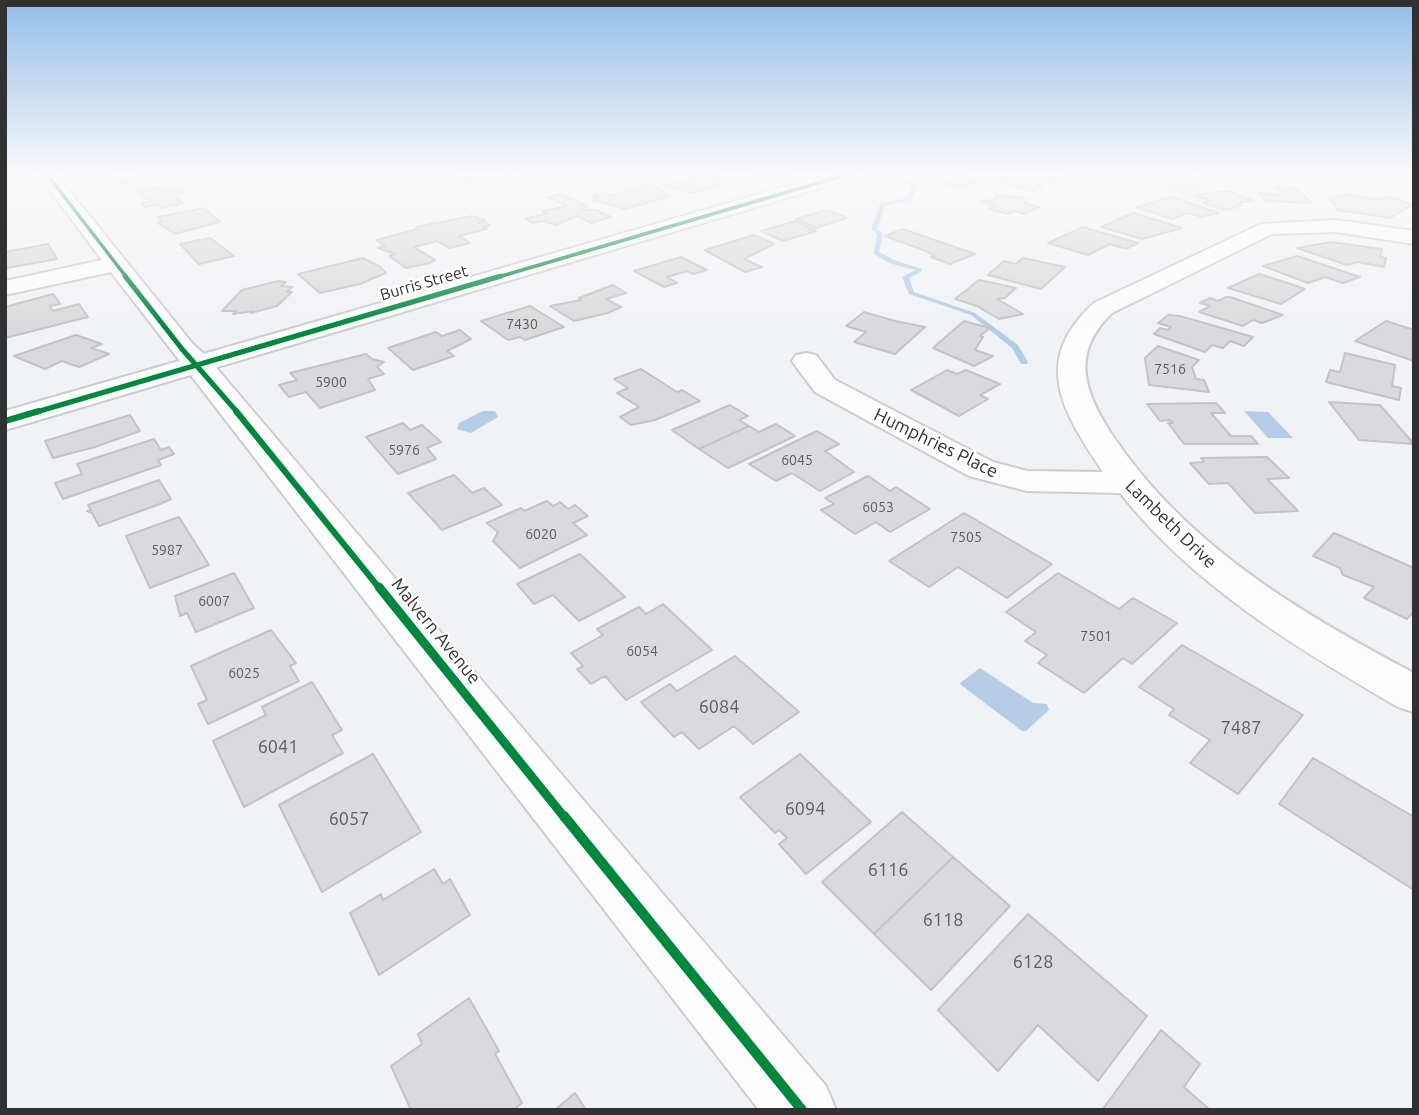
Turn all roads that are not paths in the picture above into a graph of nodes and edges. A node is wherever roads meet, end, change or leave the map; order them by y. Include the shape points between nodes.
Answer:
1 (86, 225) edge
2 (657, 225) edge
3 (1315, 225) edge
4 (1315, 225) edge
5 (1414, 239) edge
6 (116, 264) junction
7 (5, 289) edge
8 (806, 361) dead end
9 (198, 364) junction
10 (5, 421) edge
11 (1126, 483) junction
12 (1414, 694) edge
13 (802, 1110) edge

1 - 6 street, Malvern Avenue
2 - 9 street, Burris Street
3 - 11 street, Lambeth Drive via 1259,230 1087,320 1072,350 1071,384 1107,457
4 - 5 street, Lambeth Drive
6 - 7 street
6 - 9 street, Malvern Avenue
8 - 11 street, Humphries Place via 825,386 981,469 1043,482
9 - 10 street, Burris Street
9 - 13 street, Malvern Avenue
11 - 12 street, Lambeth Drive via 1178,535 1243,589

